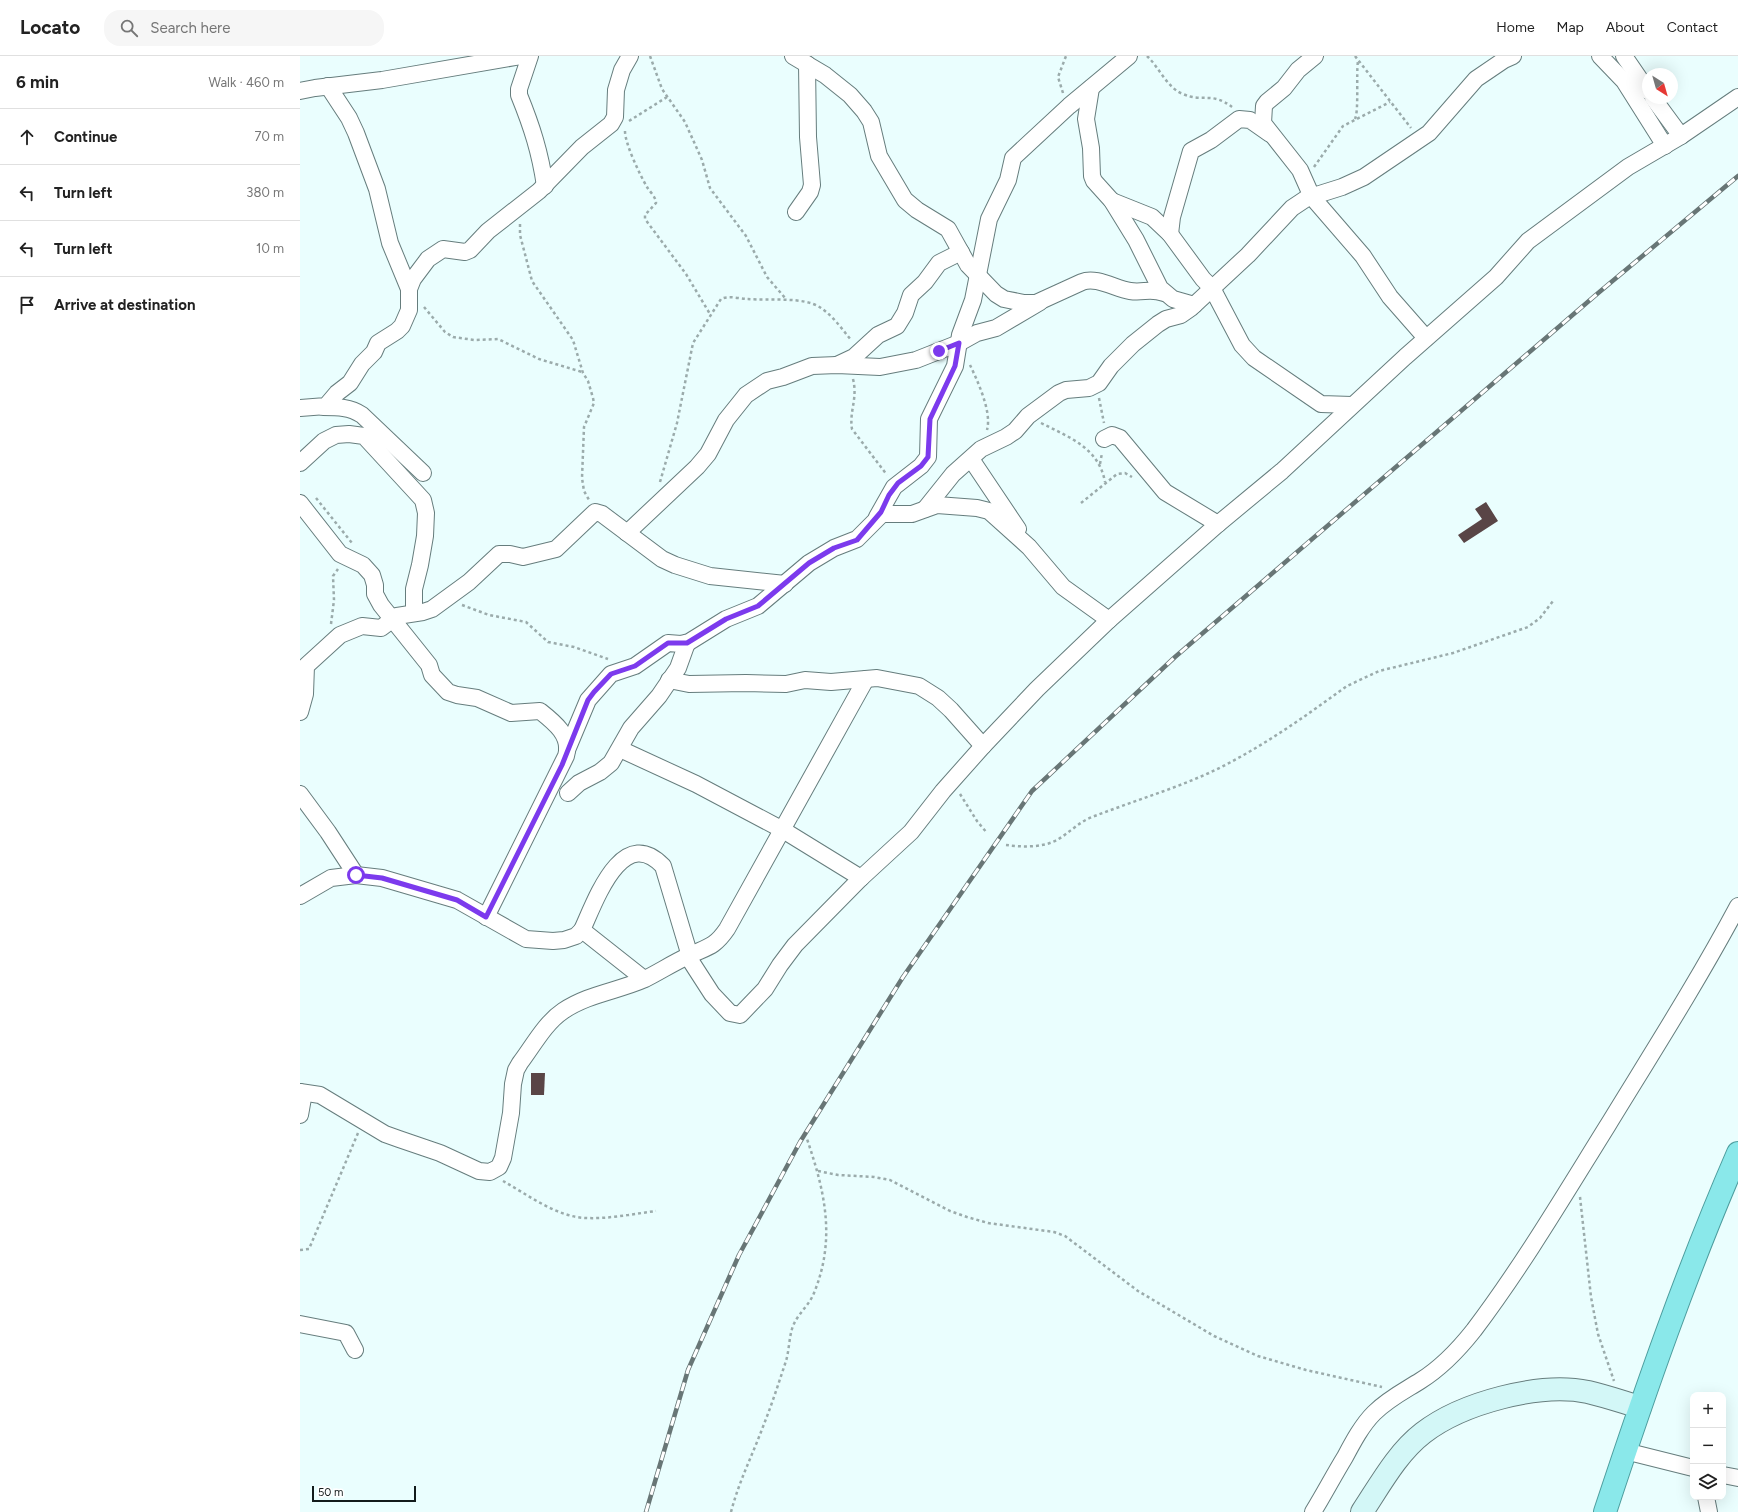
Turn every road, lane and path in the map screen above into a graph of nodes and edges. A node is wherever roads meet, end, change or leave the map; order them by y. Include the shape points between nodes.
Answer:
1 (521, 56) edge
2 (530, 56) edge
3 (630, 56) edge
4 (650, 56) edge
5 (1066, 56) edge
6 (1130, 56) edge
7 (1147, 56) edge
8 (1315, 56) edge
9 (1355, 56) edge
10 (1513, 56) edge
11 (1600, 56) edge
12 (1624, 56) edge
13 (805, 59) edge
14 (1358, 60) junction
15 (1642, 82) edge
16 (328, 86) junction
17 (1091, 88) junction
18 (300, 91) edge
19 (667, 97) junction
20 (1738, 97) edge
21 (1390, 102) junction
22 (1657, 104) edge
23 (1069, 106) junction
24 (1250, 120) junction
25 (1353, 120) junction
26 (627, 123) dead end
27 (625, 128) dead end
28 (1270, 134) junction
29 (1681, 136) junction
30 (1420, 139) junction
31 (1665, 146) junction
32 (545, 186) junction
33 (1310, 192) junction
34 (528, 199) junction
35 (1112, 201) junction
36 (796, 212) dead end
37 (1170, 234) junction
38 (961, 252) junction
39 (978, 274) junction
40 (1212, 288) junction
41 (409, 289) junction
42 (1164, 293) junction
43 (787, 300) junction
44 (1041, 302) junction
45 (1194, 305) junction
46 (710, 314) junction
47 (1426, 338) junction
48 (959, 343) junction
49 (862, 351) junction
50 (843, 365) junction
51 (583, 373) junction
52 (1352, 405) junction
53 (323, 407) junction
54 (300, 408) edge
55 (1028, 416) junction
56 (1104, 439) dead end
57 (976, 454) junction
58 (300, 463) edge
59 (423, 473) dead end
60 (1138, 479) dead end
61 (1105, 482) junction
62 (889, 495) junction
63 (663, 500) junction
64 (300, 503) edge
65 (1081, 503) dead end
66 (925, 509) junction
67 (597, 512) junction
68 (877, 517) junction
69 (1218, 524) junction
70 (627, 533) junction
71 (1029, 547) junction
72 (348, 558) junction
73 (786, 584) junction
74 (443, 601) junction
75 (1553, 601) dead end
76 (414, 613) junction
77 (1109, 620) junction
78 (392, 621) junction
79 (330, 643) junction
80 (687, 643) junction
81 (612, 660) dead end
82 (866, 679) junction
83 (670, 680) junction
84 (300, 712) edge
85 (983, 746) junction
86 (620, 749) junction
87 (567, 750) junction
88 (952, 782) junction
89 (568, 793) dead end
90 (300, 794) edge
91 (783, 830) junction
92 (987, 833) dead end
93 (1006, 845) dead end
94 (356, 875) junction
95 (861, 878) junction
96 (300, 896) edge
97 (1738, 906) edge
98 (486, 917) junction
99 (582, 930) junction
100 (689, 956) junction
101 (644, 979) junction
102 (300, 1092) edge
103 (300, 1115) edge
104 (363, 1119) junction
105 (807, 1140) dead end
106 (1738, 1153) edge
107 (485, 1171) junction
108 (818, 1171) junction
109 (1578, 1175) junction
110 (656, 1211) dead end
111 (300, 1250) edge
112 (300, 1324) edge
113 (355, 1350) dead end
114 (1400, 1392) junction
115 (1631, 1404) junction
116 (1625, 1451) junction
117 (1690, 1467) edge
118 (1726, 1476) edge
119 (1738, 1478) edge
120 (1707, 1500) edge
121 (731, 1512) edge
122 (1313, 1512) edge
123 (1362, 1512) edge
124 (1605, 1512) edge
125 (1709, 1512) edge

1 - 16 street via 382,80
2 - 32 street via 519,96 535,133
3 - 32 street via 622,70 616,90 614,121 582,147
4 - 19 path
5 - 23 path via 1058,77 1059,86
6 - 17 street
7 - 24 path via 1181,94 1192,98 1220,99
8 - 28 street via 1264,106 1263,123
9 - 14 path
10 - 30 street via 1476,79 1429,133
11 - 31 street via 1624,81
12 - 15 street
13 - 36 street via 812,186
13 - 38 street via 850,95 868,117 879,156 905,200 948,229
14 - 21 path
14 - 25 path via 1358,111
16 - 18 street
16 - 41 street via 356,133 377,189 390,242
17 - 23 street
17 - 35 street via 1086,118 1092,176 1097,187
19 - 26 path
19 - 43 path via 685,122 702,160 710,188 746,236 767,277
20 - 29 street
21 - 25 path
21 - 30 path
22 - 29 street
23 - 39 street via 1013,158 1008,180 989,219
24 - 28 street
24 - 37 street via 1235,121 1211,140 1191,151 1177,198
25 - 33 path via 1343,126 1316,163
27 - 46 path via 628,145 656,202 645,218 686,274
28 - 33 street via 1300,170
29 - 31 street
30 - 33 street via 1364,177 1342,187
31 - 47 street via 1628,167 1528,241 1496,277
32 - 34 street
33 - 40 street
33 - 47 street via 1363,256 1390,298
34 - 41 street via 488,231 468,252 443,249 428,259
34 - 51 path via 520,225 530,276 573,340
35 - 37 street via 1152,217
35 - 42 street
37 - 40 street
38 - 39 street via 968,265
38 - 49 street via 939,263 911,295 897,326 878,335
39 - 44 street via 1004,299 1032,304
39 - 48 street
40 - 45 street
40 - 52 street via 1242,345 1254,358 1321,404
41 - 51 path via 451,336 474,340 498,339 539,359
41 - 53 street via 409,310 402,326 378,343 354,380
42 - 44 street via 1154,289 1132,291 1085,280
42 - 45 street via 1179,302
43 - 46 path via 724,297
43 - 49 path via 812,303 822,308
44 - 48 street via 996,328 977,333
45 - 55 street via 1181,315 1158,324 1133,344 1111,366 1099,383 1089,388 1066,390
46 - 63 path via 691,349 677,423 660,482
47 - 52 street
48 - 50 street via 916,360 880,367
48 - 57 path via 976,379 989,418
48 - 62 street via 955,366 930,419 928,457 921,466 898,483
49 - 50 street
50 - 62 path via 853,380 856,396 850,420 852,429 885,472 890,482
50 - 63 street via 812,366 767,381 752,390 726,420 708,454
51 - 67 path via 594,403 584,427 582,482 584,491
52 - 69 street via 1282,471
53 - 54 street
53 - 59 street via 355,410
55 - 57 street via 1006,438
55 - 61 path via 1083,446 1100,464
56 - 69 street via 1112,435 1120,438 1165,492
57 - 66 street via 952,474
57 - 71 street
58 - 76 street via 324,441 336,435 364,436 424,502 425,536 414,589
60 - 61 path via 1121,472
61 - 65 path
62 - 68 street
63 - 70 street
64 - 72 street via 340,554
66 - 68 street via 912,514 889,513
66 - 71 street via 947,505 989,511
67 - 70 street
67 - 74 street via 556,549 523,558 499,554 469,582
68 - 73 street via 857,540 834,548 809,563
69 - 77 street
70 - 73 street via 662,559 710,576
71 - 77 street via 1063,587
72 - 78 street via 363,565 372,575 376,596
72 - 79 path via 333,576 334,600
73 - 80 street via 758,606 726,619
74 - 76 street via 432,609
74 - 81 path via 465,605 489,615 526,622 548,642 574,647
75 - 93 path via 1540,618 1528,627 1453,653 1379,671 1360,679 1274,738 1209,772 1153,796 1087,819 1046,844 1022,847
76 - 78 street via 397,616
77 - 85 street via 1037,689
78 - 79 street via 381,628 360,626 340,635
78 - 87 street via 444,689 457,695 476,698 511,714 540,711 560,729
79 - 84 street via 306,666 305,694
80 - 83 street via 681,662
80 - 87 street via 668,643 635,666 609,675 588,700
82 - 83 street via 831,682 805,680 786,684 689,684
82 - 85 street via 877,678 926,689 951,710
82 - 91 street
83 - 86 street via 631,728
85 - 88 street
86 - 89 street via 607,767 578,783
86 - 91 street via 696,784
87 - 98 street
88 - 92 path via 976,821
88 - 95 street via 911,832
90 - 94 street
91 - 95 street
91 - 100 street via 720,939 711,947
94 - 96 street via 331,878
94 - 98 street via 382,878 457,900
95 - 100 street via 788,952 765,989 740,1015 730,1013 712,994
97 - 109 street via 1709,960
98 - 99 street via 526,939 564,940 576,936
99 - 100 street via 602,884 616,866 627,857 646,853 663,866
99 - 101 street
100 - 101 street
101 - 107 street via 595,995 555,1017 516,1070 503,1158 496,1169
102 - 103 street via 303,1098
102 - 104 street via 320,1095
104 - 107 street via 399,1140 440,1153 479,1171
104 - 111 path via 309,1250
105 - 108 path
106 - 115 highway
107 - 110 path via 566,1214 585,1218 605,1218
108 - 114 path via 838,1176 890,1180 967,1217 1065,1236 1138,1291 1214,1336 1258,1356
108 - 121 path via 827,1219 827,1240 819,1281 809,1305 792,1329 786,1361
109 - 114 street via 1474,1330 1437,1368
109 - 115 path via 1591,1297 1598,1334
112 - 113 street via 346,1333
114 - 122 street via 1368,1420
115 - 116 highway
115 - 123 main road via 1587,1392 1530,1391 1490,1401 1450,1417 1423,1433 1404,1451
116 - 117 street
116 - 124 highway
118 - 119 street
120 - 125 street

